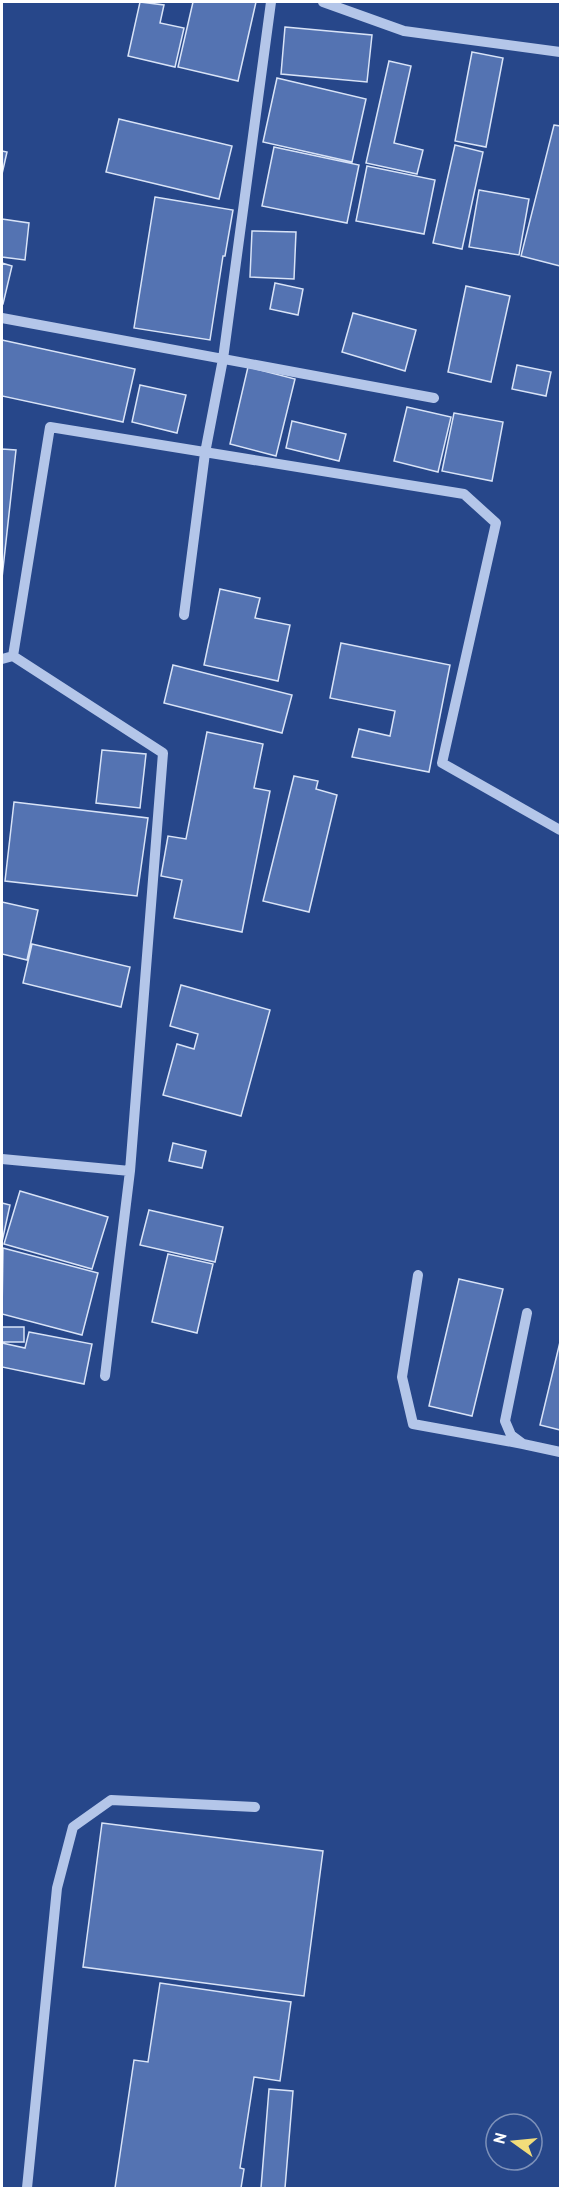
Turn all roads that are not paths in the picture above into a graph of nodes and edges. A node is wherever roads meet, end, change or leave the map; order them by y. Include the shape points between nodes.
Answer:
1 (271, 2) edge
2 (323, 2) edge
3 (561, 52) edge
4 (2, 318) edge
5 (223, 359) junction
6 (434, 398) dead end
7 (205, 453) junction
8 (184, 615) dead end
9 (13, 656) junction
10 (2, 659) edge
11 (561, 831) edge
12 (2, 1159) edge
13 (130, 1171) junction
14 (418, 1275) dead end
15 (527, 1313) dead end
16 (105, 1376) dead end
17 (523, 1443) junction
18 (561, 1452) edge
19 (255, 1807) dead end
20 (27, 2188) edge

1 - 5 street
2 - 3 street via 404,31
4 - 5 street
5 - 6 street
5 - 7 street
7 - 8 street
7 - 9 street via 50,427
7 - 11 street via 464,494 496,523 442,763
9 - 10 street
9 - 13 street via 163,753
12 - 13 street
13 - 16 street
14 - 17 street via 402,1377 413,1424
15 - 17 street via 505,1421 511,1435
17 - 18 street
19 - 20 street via 111,1800 73,1827 57,1888

